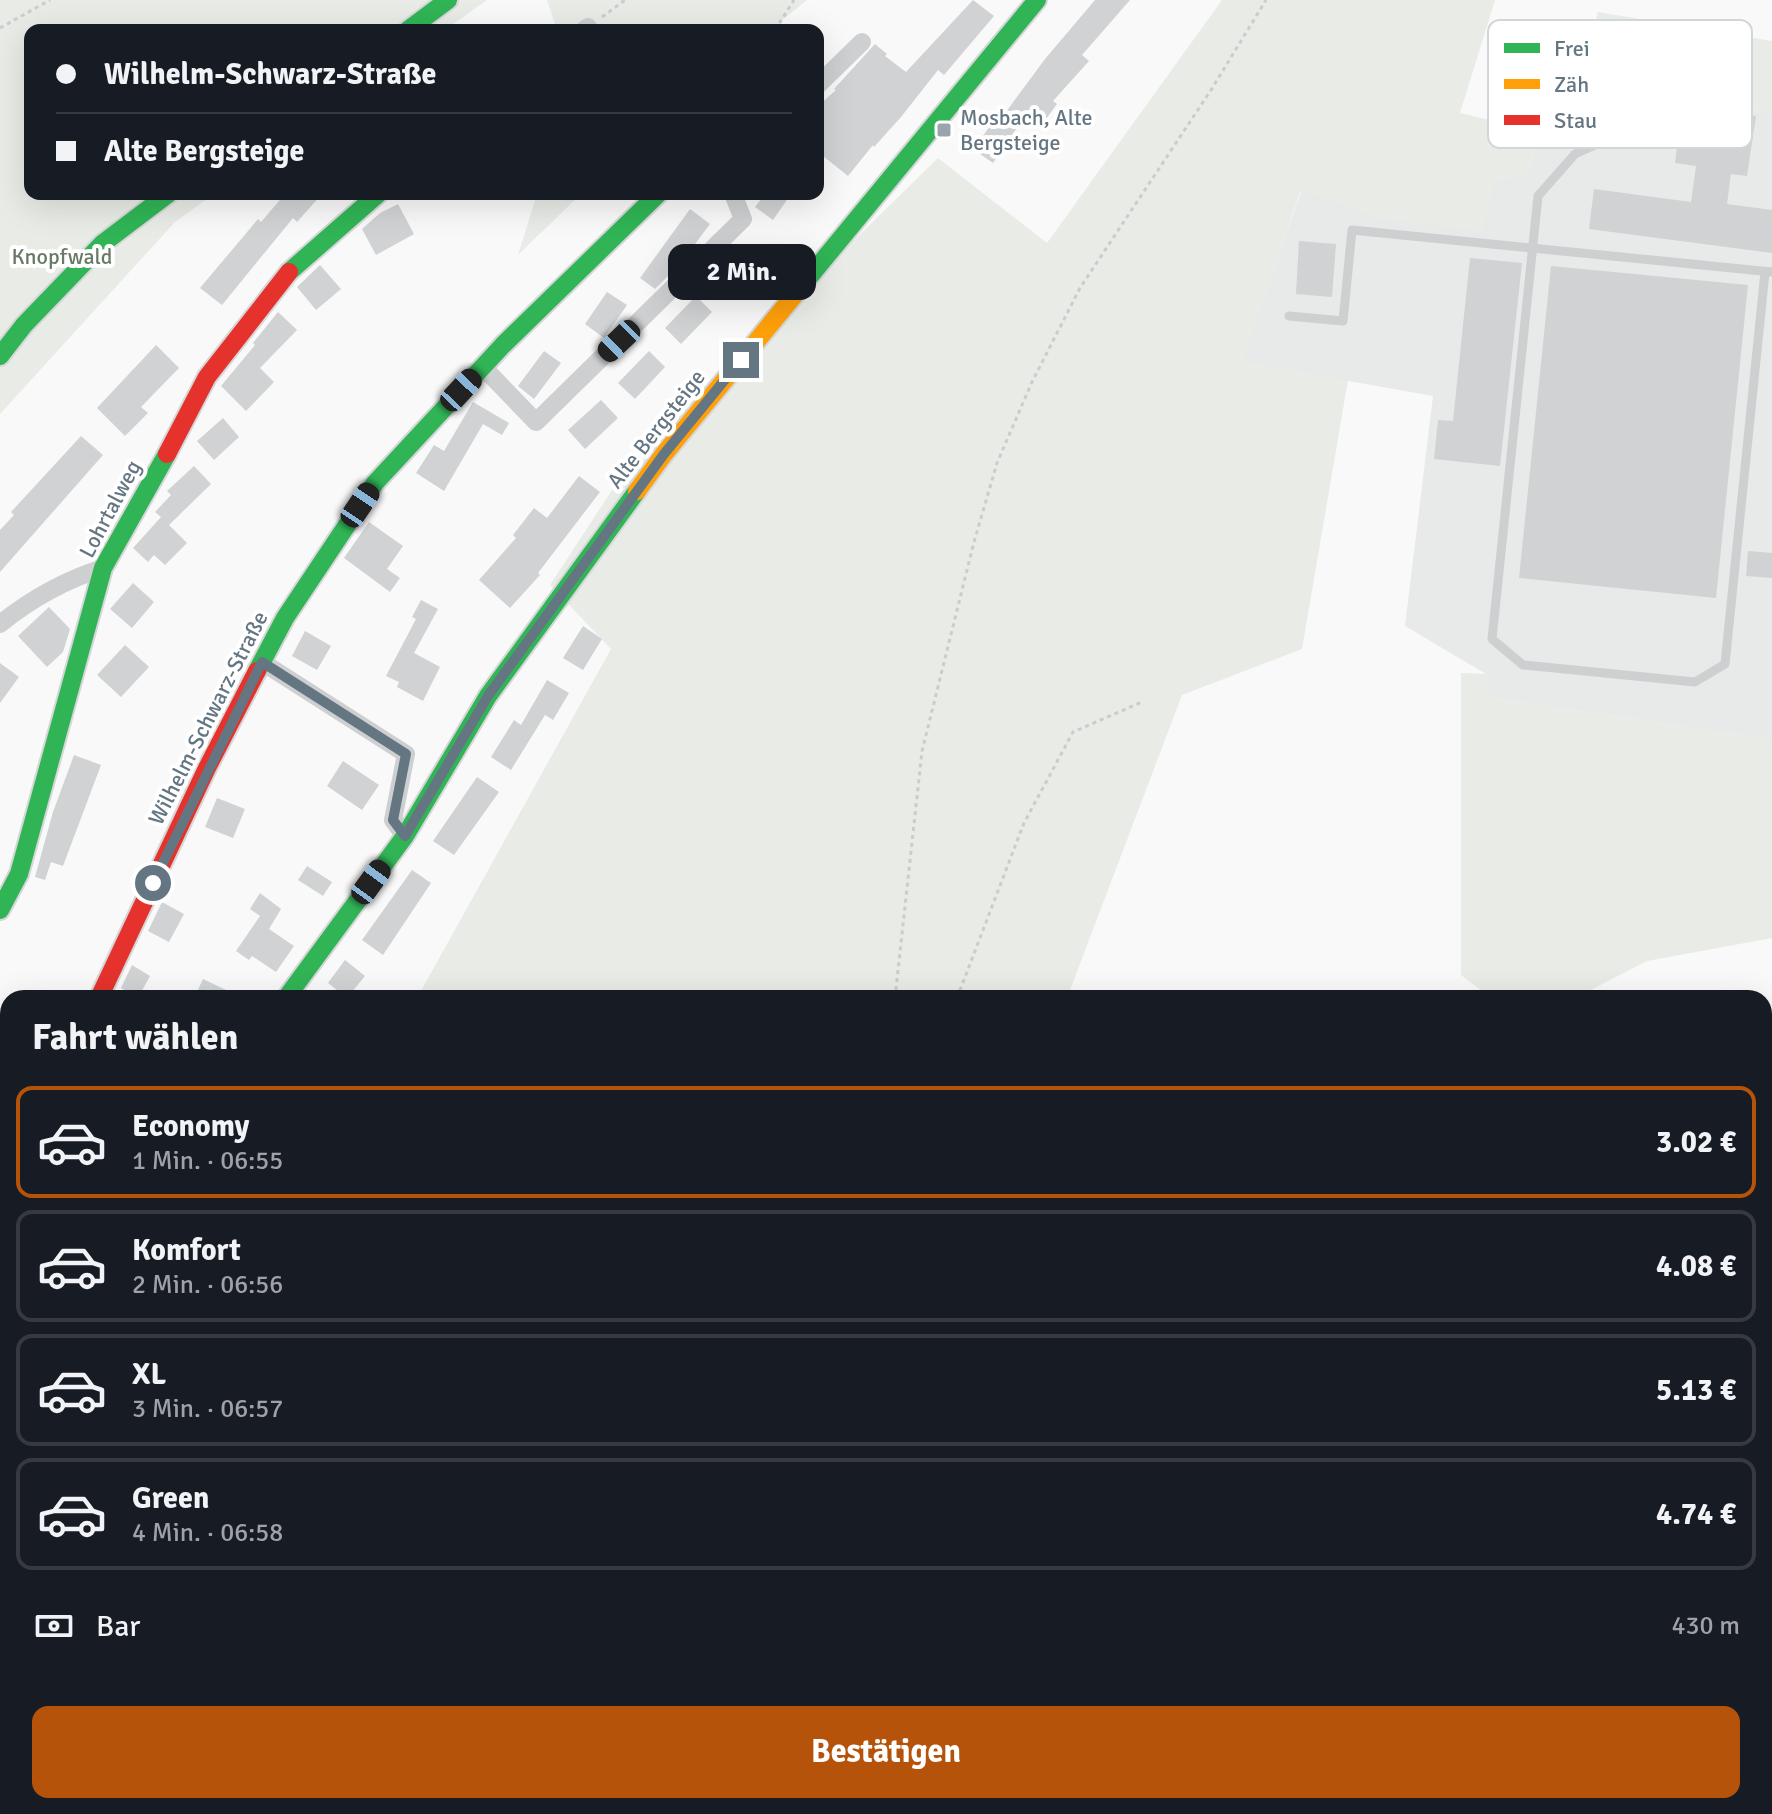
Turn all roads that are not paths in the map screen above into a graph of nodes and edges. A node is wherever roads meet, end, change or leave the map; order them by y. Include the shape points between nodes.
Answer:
1 (448, 0) edge
2 (1037, 0) edge
3 (416, 24) edge
4 (862, 42) dead end
5 (824, 79) edge
6 (1588, 148) edge
7 (160, 200) edge
8 (371, 200) edge
9 (652, 200) edge
10 (735, 200) edge
11 (1533, 248) junction
12 (1768, 272) edge
13 (1289, 316) dead end
14 (0, 356) edge
15 (483, 367) junction
16 (103, 568) junction
17 (0, 624) edge
18 (262, 662) junction
19 (405, 836) junction
20 (0, 910) edge
21 (103, 990) edge
22 (292, 990) edge

1 - 3 street
2 - 19 street, Alte Bergsteige via 664,454 488,696
4 - 5 street
6 - 11 lane via 1575,154 1538,196
7 - 14 street via 102,244
8 - 16 street, Lohrtalweg via 290,270 207,377
9 - 15 street, Wilhelm-Schwarz-Straße
10 - 15 street via 743,219 536,422
11 - 12 lane
11 - 12 lane via 1492,639 1523,665 1695,682 1725,664
11 - 13 lane via 1352,230 1343,321
15 - 18 street, Wilhelm-Schwarz-Straße via 375,483 285,618
16 - 17 street via 28,602
16 - 20 street, Lohrtalweg via 19,874
18 - 19 street via 406,754 393,820
18 - 21 street, Wilhelm-Schwarz-Straße
19 - 22 street, Alte Bergsteige

